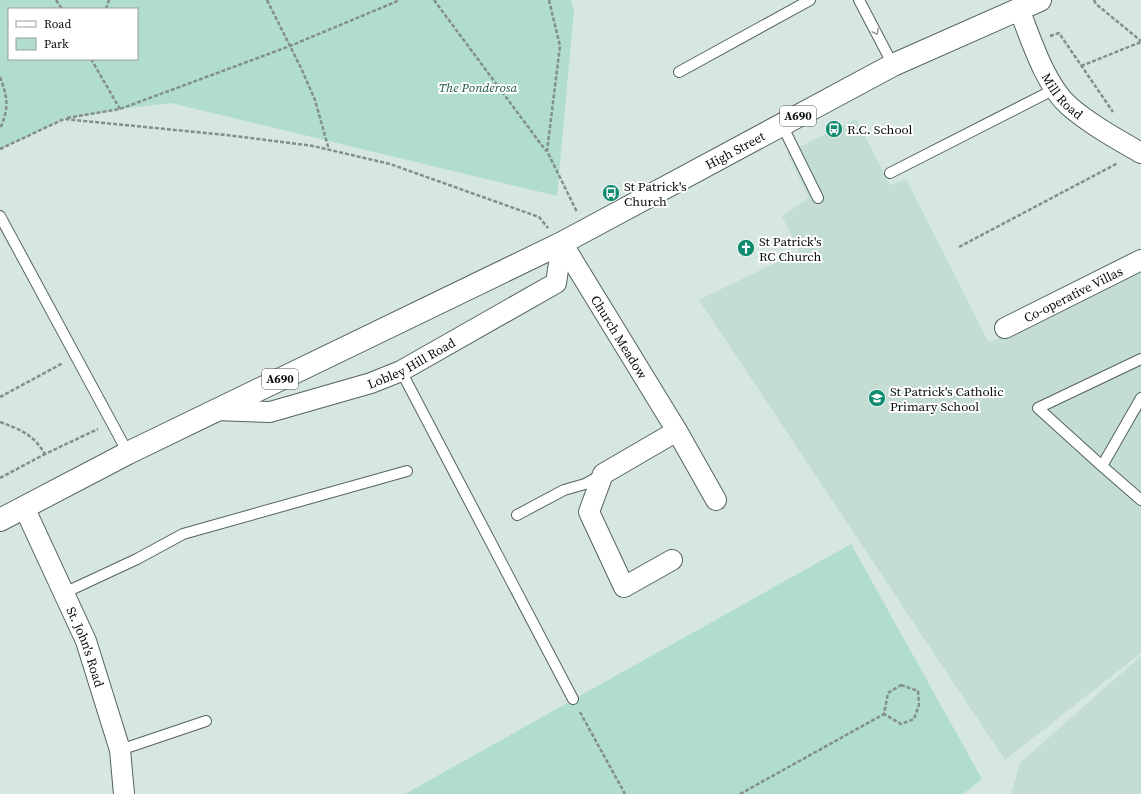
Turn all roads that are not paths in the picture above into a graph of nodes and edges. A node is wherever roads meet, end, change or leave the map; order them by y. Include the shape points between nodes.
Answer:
1 (810, 0) edge
2 (859, 0) edge
3 (1040, 0) edge
4 (1019, 9) junction
5 (893, 65) junction
6 (679, 72) dead end
7 (1055, 89) junction
8 (782, 125) junction
9 (1140, 153) edge
10 (890, 173) dead end
11 (818, 198) dead end
12 (0, 216) edge
13 (562, 243) junction
14 (1141, 260) edge
15 (1005, 328) dead end
16 (1141, 358) edge
17 (402, 371) junction
18 (1141, 398) edge
19 (215, 410) junction
20 (677, 430) junction
21 (128, 453) junction
22 (1102, 466) junction
23 (407, 471) dead end
24 (603, 474) junction
25 (716, 500) dead end
26 (1141, 500) edge
27 (24, 507) junction
28 (517, 516) dead end
29 (0, 520) edge
30 (672, 560) dead end
31 (64, 593) junction
32 (573, 699) road end
33 (206, 721) dead end
34 (120, 750) junction
35 (124, 794) edge

1 - 6 lane
2 -> 5 lane
3 - 4 main road, High Street / A690
4 - 5 main road, High Street / A690
4 - 7 street, Mill Road
5 - 8 main road, High Street / A690
7 - 9 street, Mill Road via 1069,106
7 - 10 lane
8 - 11 lane
8 - 13 main road, High Street / A690
12 - 21 lane
13 - 17 street, Lobley Hill Road via 556,283
13 - 19 main road, A690
13 - 20 street, Church Meadow
14 - 15 street, Co-operative Villas
16 - 22 lane via 1038,408
17 - 19 street, Lobley Hill Road via 371,383 270,412
17 - 32 lane
18 - 22 lane
19 - 21 main road, A690
20 - 24 street
20 - 25 street, Church Meadow
21 - 27 main road, A690
22 - 26 lane
23 - 31 lane via 183,534
24 - 28 lane via 585,484 564,490
24 - 30 street via 589,512 624,587
27 - 29 main road, A690
27 - 31 street, St. John's Road
31 - 34 street, St. John's Road via 86,641
33 - 34 lane
34 - 35 street, St. John's Road

